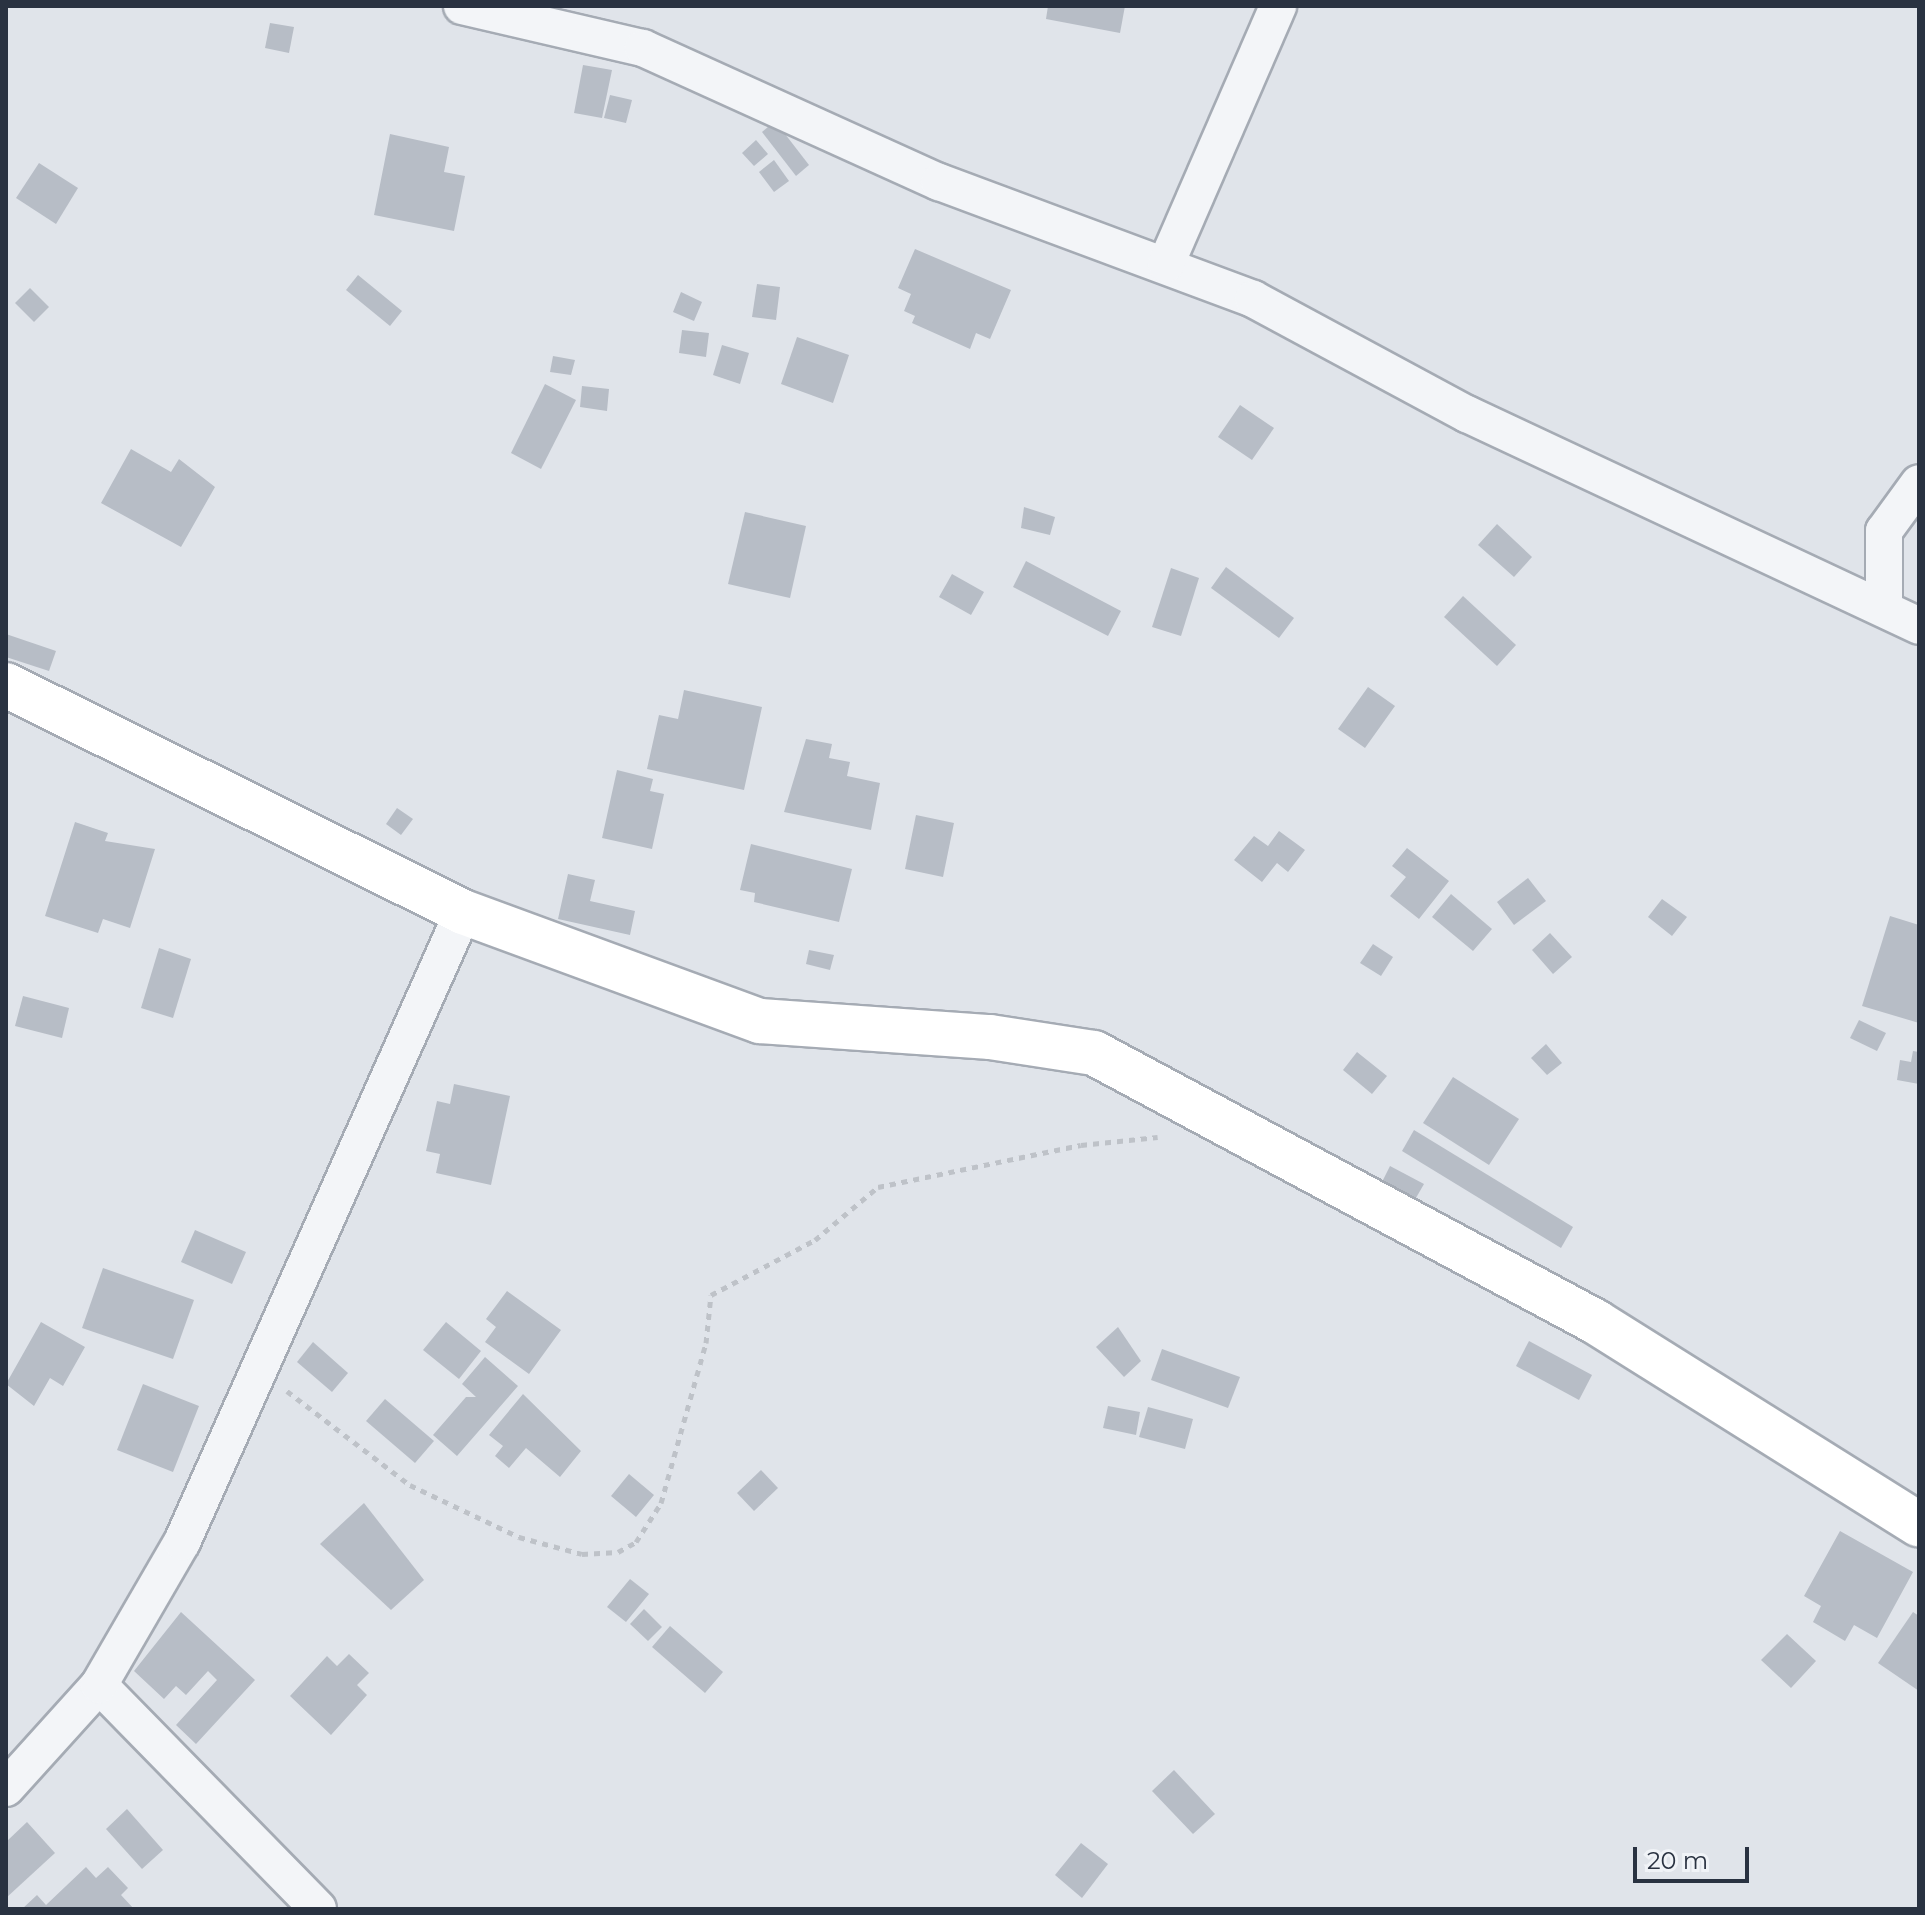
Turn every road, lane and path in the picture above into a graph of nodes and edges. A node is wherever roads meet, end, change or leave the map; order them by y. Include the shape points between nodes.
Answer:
1 (462, 6) edge
2 (1278, 6) edge
3 (1166, 264) junction
4 (1919, 483) edge
5 (1884, 608) junction
6 (1919, 626) edge
7 (6, 685) edge
8 (463, 912) junction
9 (1173, 1135) dead end
10 (257, 1368) junction
11 (1919, 1525) edge
12 (99, 1685) junction
13 (6, 1788) edge
14 (318, 1909) edge

1 - 3 street via 643,48 939,182
2 - 3 street
3 - 5 street via 1253,299 1467,414
4 - 5 street via 1884,531
5 - 6 street
7 - 8 street
8 - 10 street
8 - 11 street via 760,1021 990,1037 1094,1053 1596,1322
9 - 10 path via 1081,1145 878,1187 815,1240 711,1295 706,1343 661,1503 636,1542 600,1557 519,1537 410,1485
10 - 12 street via 182,1542
12 - 13 street
12 - 14 street

